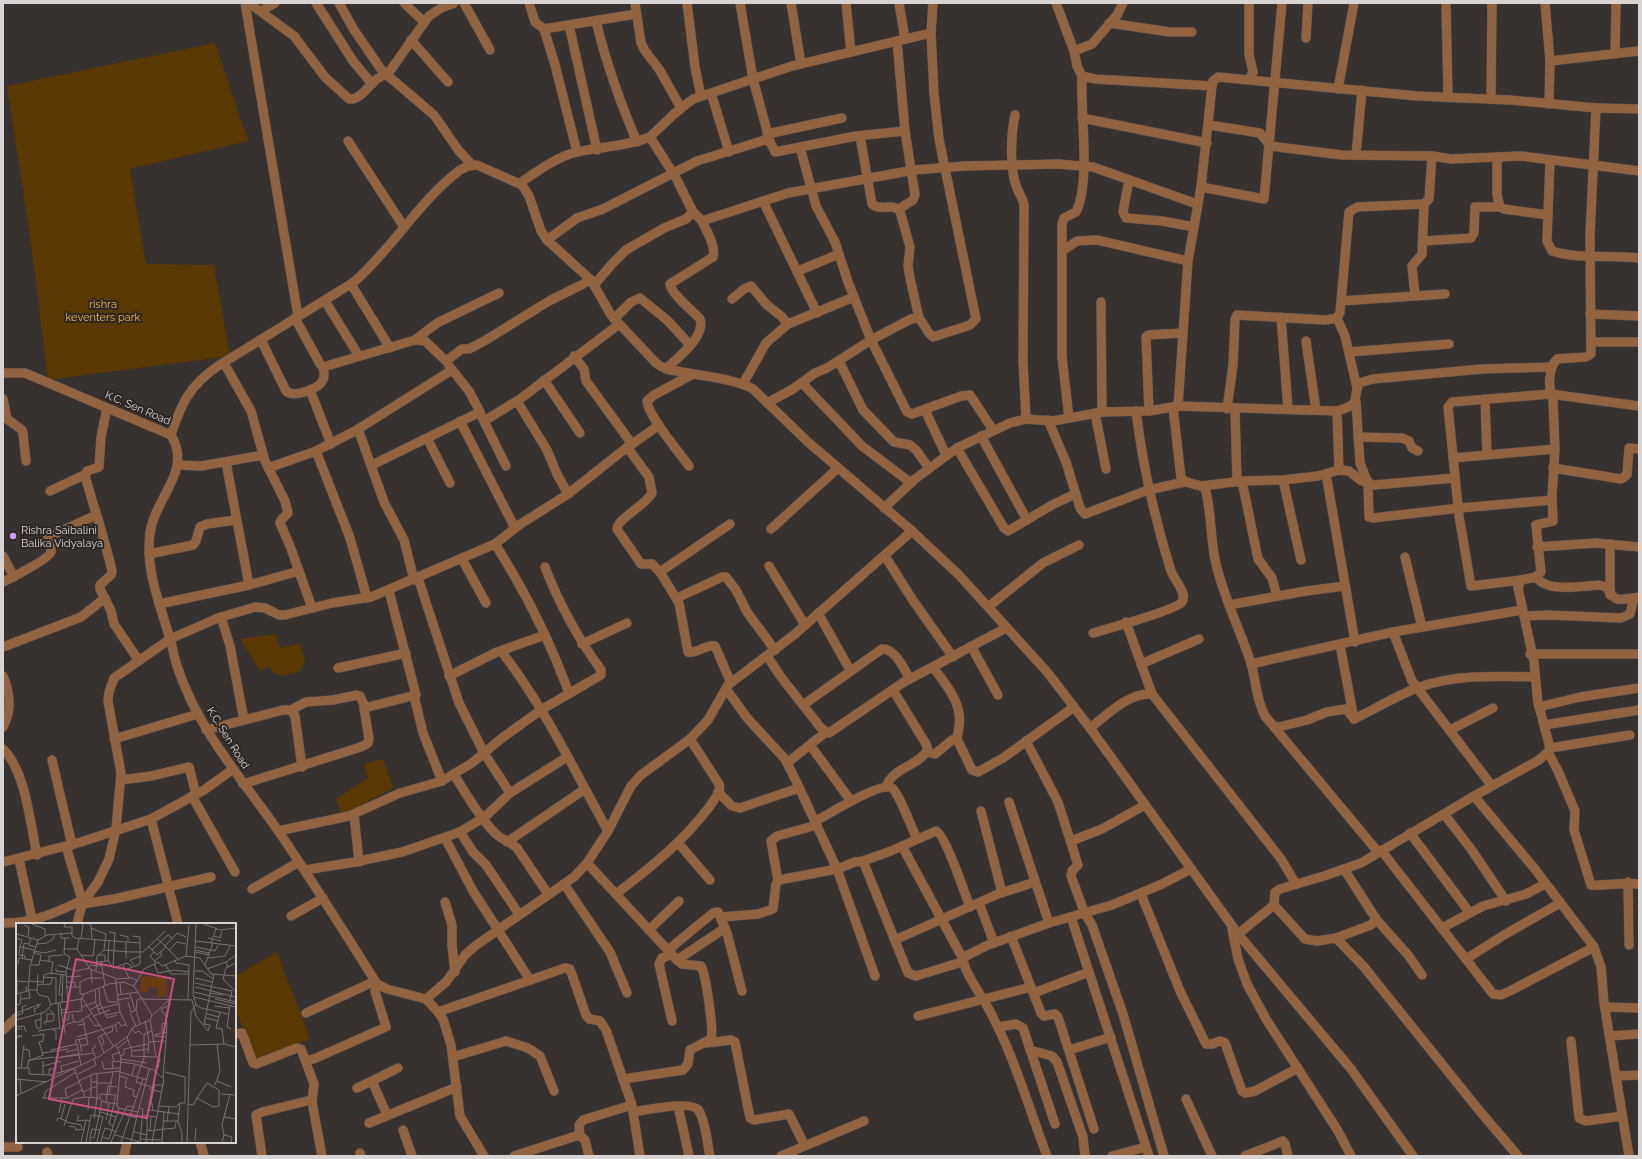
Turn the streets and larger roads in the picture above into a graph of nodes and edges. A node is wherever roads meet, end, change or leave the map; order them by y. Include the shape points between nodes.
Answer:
1 (245, 3) edge
2 (249, 3) edge
3 (275, 3) edge
4 (316, 3) edge
5 (339, 3) edge
6 (404, 3) edge
7 (454, 3) edge
8 (464, 3) edge
9 (529, 3) edge
10 (635, 3) edge
11 (687, 3) edge
12 (740, 3) edge
13 (791, 3) edge
14 (846, 3) edge
15 (899, 3) edge
16 (933, 3) edge
17 (1056, 3) edge
18 (1123, 3) edge
19 (1249, 3) edge
20 (1282, 3) edge
21 (1308, 3) edge
22 (1354, 3) edge
23 (1446, 3) edge
24 (1492, 3) edge
25 (1545, 3) edge
26 (1616, 3) edge
27 (441, 5) edge
28 (261, 11) junction
29 (636, 14) junction
30 (596, 21) junction
31 (424, 22) junction
32 (1109, 23) junction
33 (569, 25) junction
34 (544, 29) junction
35 (1192, 32) dead end
36 (931, 33) junction
37 (1306, 38) dead end
38 (411, 40) junction
39 (901, 40) junction
40 (490, 50) dead end
41 (1639, 51) edge
42 (851, 52) junction
43 (1074, 52) junction
44 (1615, 54) junction
45 (1550, 61) junction
46 (801, 64) junction
47 (386, 75) junction
48 (1082, 76) junction
49 (753, 79) junction
50 (1249, 80) junction
51 (448, 82) dead end
52 (1274, 83) junction
53 (372, 84) junction
54 (1212, 86) junction
55 (1338, 88) junction
56 (1362, 90) junction
57 (710, 93) junction
58 (701, 96) junction
59 (1448, 97) junction
60 (1491, 100) junction
61 (1549, 104) junction
62 (681, 108) junction
63 (1596, 108) junction
64 (1639, 109) edge
65 (1015, 115) dead end
66 (842, 118) dead end
67 (1082, 118) junction
68 (1209, 125) junction
69 (905, 131) junction
70 (860, 136) junction
71 (650, 137) junction
72 (769, 138) junction
73 (348, 141) dead end
74 (636, 142) junction
75 (1207, 143) junction
76 (1270, 146) junction
77 (800, 147) junction
78 (597, 150) junction
79 (577, 152) junction
80 (729, 152) junction
81 (1356, 155) junction
82 (1432, 156) junction
83 (1497, 157) junction
84 (1550, 160) junction
85 (472, 165) junction
86 (1013, 165) junction
87 (1084, 166) junction
88 (1594, 166) junction
89 (945, 167) junction
90 (910, 170) junction
91 (1639, 171) edge
92 (672, 173) junction
93 (866, 179) junction
94 (1129, 180) junction
95 (520, 183) junction
96 (1202, 187) junction
97 (811, 189) junction
98 (763, 201) junction
99 (1197, 204) junction
100 (1424, 204) junction
101 (1500, 207) junction
102 (898, 209) junction
103 (693, 212) junction
104 (1548, 215) junction
105 (702, 221) junction
106 (404, 227) junction
107 (1194, 227) junction
108 (547, 240) junction
109 (1423, 241) junction
110 (1062, 251) junction
111 (839, 254) junction
112 (1590, 257) junction
113 (1639, 258) edge
114 (1188, 261) junction
115 (798, 271) junction
116 (593, 282) junction
117 (351, 284) junction
118 (499, 293) dead end
119 (1444, 294) dead end
120 (1415, 296) junction
121 (854, 297) junction
122 (732, 299) dead end
123 (325, 301) junction
124 (1341, 301) junction
125 (1101, 302) dead end
126 (817, 313) junction
127 (1590, 314) junction
128 (1639, 316) edge
129 (296, 317) junction
130 (919, 318) junction
131 (1281, 318) junction
132 (1337, 318) junction
133 (616, 322) junction
134 (788, 324) junction
135 (1182, 333) junction
136 (261, 340) junction
137 (416, 340) junction
138 (871, 340) junction
139 (1306, 341) dead end
140 (1591, 342) junction
141 (1639, 342) edge
142 (1449, 344) dead end
143 (690, 345) junction
144 (390, 348) junction
145 (1349, 352) junction
146 (359, 356) junction
147 (574, 356) junction
148 (446, 361) junction
149 (839, 361) junction
150 (224, 362) junction
151 (323, 367) junction
152 (1551, 367) junction
153 (666, 369) junction
154 (452, 370) junction
155 (3, 373) edge
156 (693, 374) junction
157 (544, 380) junction
158 (802, 383) junction
159 (743, 384) junction
160 (1357, 388) junction
161 (310, 390) junction
162 (1550, 394) junction
163 (3, 399) edge
164 (1485, 399) junction
165 (517, 401) junction
166 (1356, 402) junction
167 (767, 403) junction
168 (1639, 406) edge
169 (1176, 407) junction
170 (107, 408) junction
171 (1231, 409) junction
172 (1288, 409) junction
173 (925, 410) junction
174 (1316, 410) junction
175 (1136, 411) junction
176 (1149, 411) junction
177 (1337, 411) junction
178 (1099, 412) junction
179 (482, 417) junction
180 (1069, 418) junction
181 (1026, 419) junction
182 (1048, 420) junction
183 (460, 421) junction
184 (660, 425) junction
185 (358, 429) junction
186 (993, 430) junction
187 (580, 433) dead end
188 (171, 435) junction
189 (981, 436) junction
190 (1358, 437) junction
191 (427, 438) junction
192 (331, 444) junction
193 (629, 446) junction
194 (957, 448) junction
195 (1639, 449) edge
196 (1555, 450) junction
197 (316, 451) junction
198 (1418, 451) dead end
199 (263, 455) junction
200 (1487, 455) junction
201 (946, 456) junction
202 (1453, 458) junction
203 (26, 461) dead end
204 (226, 462) junction
205 (178, 465) junction
206 (372, 465) junction
207 (506, 466) dead end
208 (689, 466) dead end
209 (268, 468) junction
210 (838, 468) junction
211 (929, 468) junction
212 (1553, 468) junction
213 (1106, 469) dead end
214 (1339, 470) junction
215 (84, 474) junction
216 (1326, 474) junction
217 (1455, 478) junction
218 (1283, 480) junction
219 (1239, 481) junction
220 (1185, 482) junction
221 (450, 483) dead end
222 (911, 483) junction
223 (1368, 484) junction
224 (1201, 486) junction
225 (1148, 490) junction
226 (50, 491) dead end
227 (568, 494) junction
228 (1076, 494) junction
229 (1552, 500) junction
230 (884, 508) junction
231 (1460, 508) junction
232 (96, 515) junction
233 (236, 520) junction
234 (1027, 520) junction
235 (730, 524) dead end
236 (515, 528) junction
237 (770, 529) dead end
238 (912, 531) junction
239 (495, 544) junction
240 (1610, 544) junction
241 (1079, 545) dead end
242 (1537, 547) junction
243 (1639, 547) edge
244 (149, 554) junction
245 (3, 556) edge
246 (885, 556) junction
247 (1405, 557) dead end
248 (462, 559) junction
249 (1301, 560) dead end
250 (768, 566) dead end
251 (545, 567) dead end
252 (299, 571) junction
253 (660, 572) junction
254 (14, 576) junction
255 (1536, 577) junction
256 (416, 579) junction
257 (1521, 580) junction
258 (3, 582) edge
259 (249, 585) junction
260 (1345, 586) junction
261 (389, 590) junction
262 (1610, 595) junction
263 (1277, 596) junction
264 (105, 598) junction
265 (367, 598) junction
266 (677, 598) junction
267 (1636, 598) edge
268 (486, 603) dead end
269 (159, 604) junction
270 (1228, 605) junction
271 (988, 607) junction
272 (312, 608) junction
273 (818, 613) junction
274 (1523, 613) junction
275 (221, 617) junction
276 (1126, 622) junction
277 (627, 623) dead end
278 (805, 625) junction
279 (1006, 628) junction
280 (1422, 628) junction
281 (1393, 632) junction
282 (1093, 633) dead end
283 (545, 635) junction
284 (170, 639) junction
285 (1199, 639) dead end
286 (1355, 642) junction
287 (582, 644) junction
288 (1340, 645) junction
289 (971, 646) junction
290 (3, 647) edge
291 (501, 651) junction
292 (406, 653) junction
293 (771, 653) junction
294 (1530, 654) junction
295 (1637, 654) dead end
296 (953, 657) junction
297 (139, 661) junction
298 (1141, 664) junction
299 (1251, 664) junction
300 (934, 667) junction
301 (338, 668) dead end
302 (850, 670) junction
303 (3, 676) edge
304 (449, 676) junction
305 (1536, 677) junction
306 (910, 679) junction
307 (729, 686) junction
308 (1417, 688) junction
309 (1639, 688) edge
310 (893, 690) junction
311 (569, 693) junction
312 (1152, 694) junction
313 (998, 695) dead end
314 (414, 696) junction
315 (803, 705) junction
316 (366, 706) junction
317 (1074, 707) junction
318 (1539, 707) junction
319 (1493, 708) dead end
320 (291, 710) junction
321 (541, 710) junction
322 (1639, 710) edge
323 (198, 714) junction
324 (5, 718) edge
325 (1354, 719) junction
326 (244, 720) junction
327 (1544, 725) junction
328 (1274, 726) junction
329 (3, 727) edge
330 (1090, 728) junction
331 (206, 730) junction
332 (1450, 730) junction
333 (826, 732) junction
334 (1630, 735) dead end
335 (114, 739) junction
336 (690, 739) junction
337 (957, 739) junction
338 (1026, 741) junction
339 (810, 745) junction
340 (3, 749) edge
341 (1549, 750) junction
342 (926, 752) junction
343 (484, 753) junction
344 (567, 757) junction
345 (52, 760) dead end
346 (787, 764) junction
347 (302, 766) junction
348 (232, 770) junction
349 (454, 774) junction
350 (121, 780) junction
351 (442, 780) junction
352 (243, 784) junction
353 (1492, 786) junction
354 (886, 787) junction
355 (800, 788) junction
356 (585, 789) junction
357 (718, 792) junction
358 (510, 793) junction
359 (194, 795) junction
360 (1474, 796) junction
361 (851, 802) junction
362 (1009, 802) dead end
363 (1145, 805) junction
364 (981, 811) dead end
365 (354, 814) junction
366 (1444, 814) junction
367 (483, 818) junction
368 (151, 819) junction
369 (817, 823) junction
370 (116, 829) junction
371 (278, 831) junction
372 (608, 831) junction
373 (460, 832) junction
374 (1410, 833) junction
375 (445, 838) junction
376 (917, 839) junction
377 (1071, 841) junction
378 (507, 842) junction
379 (679, 844) junction
380 (69, 846) junction
381 (902, 846) junction
382 (1379, 851) junction
383 (37, 855) junction
384 (19, 859) junction
385 (863, 861) junction
386 (3, 862) edge
387 (299, 862) junction
388 (359, 862) junction
389 (587, 863) junction
390 (837, 869) junction
391 (1191, 869) junction
392 (1344, 869) junction
393 (305, 870) junction
394 (234, 872) dead end
395 (211, 877) dead end
396 (710, 880) dead end
397 (778, 881) junction
398 (1035, 882) junction
399 (1628, 882) junction
400 (564, 884) junction
401 (1296, 884) junction
402 (1545, 884) junction
403 (1639, 884) edge
404 (169, 887) junction
405 (252, 889) dead end
406 (1002, 893) junction
407 (548, 894) junction
408 (616, 894) junction
409 (1141, 894) junction
410 (323, 898) junction
411 (84, 901) junction
412 (679, 901) dead end
413 (1506, 901) junction
414 (445, 902) dead end
415 (979, 902) junction
416 (1560, 903) junction
417 (1274, 905) junction
418 (970, 907) junction
419 (1470, 913) junction
420 (519, 914) junction
421 (1085, 914) junction
422 (291, 916) dead end
423 (721, 917) junction
424 (1071, 917) junction
425 (1376, 919) junction
426 (941, 921) junction
427 (33, 922) edge
428 (3, 923) edge
429 (77, 923) edge
430 (178, 923) edge
431 (1049, 923) junction
432 (1232, 925) junction
433 (498, 928) junction
434 (726, 928) junction
435 (1442, 928) junction
436 (649, 930) junction
437 (1238, 934) junction
438 (1011, 936) junction
439 (1336, 938) junction
440 (895, 940) junction
441 (994, 943) junction
442 (1629, 945) dead end
443 (1594, 947) junction
444 (672, 955) junction
445 (1466, 959) junction
446 (962, 961) junction
447 (455, 972) junction
448 (1089, 972) junction
449 (1422, 975) dead end
450 (875, 976) dead end
451 (530, 980) junction
452 (376, 982) junction
453 (1032, 990) junction
454 (742, 991) dead end
455 (627, 993) dead end
456 (983, 998) junction
457 (426, 999) junction
458 (1605, 1007) junction
459 (1639, 1008) edge
460 (306, 1012) dead end
461 (438, 1012) junction
462 (918, 1016) dead end
463 (16, 1018) edge
464 (672, 1022) dead end
465 (999, 1027) junction
466 (3, 1030) edge
467 (236, 1034) edge
468 (1639, 1034) edge
469 (1609, 1036) junction
470 (1111, 1037) junction
471 (1571, 1041) dead end
472 (705, 1043) junction
473 (1030, 1050) junction
474 (1069, 1050) junction
475 (454, 1057) junction
476 (306, 1061) junction
477 (398, 1068) dead end
478 (1298, 1068) junction
479 (1639, 1075) edge
480 (1616, 1076) junction
481 (623, 1079) junction
482 (372, 1081) junction
483 (457, 1087) junction
484 (357, 1088) dead end
485 (554, 1091) dead end
486 (1186, 1099) dead end
487 (311, 1100) junction
488 (678, 1106) junction
489 (633, 1108) junction
490 (387, 1115) junction
491 (1622, 1116) junction
492 (864, 1122) dead end
493 (369, 1123) dead end
494 (1056, 1124) dead end
495 (1094, 1129) dead end
496 (403, 1130) dead end
497 (580, 1136) junction
498 (127, 1143) edge
499 (200, 1143) edge
500 (805, 1146) junction
501 (3, 1147) edge
502 (18, 1147) dead end
503 (1146, 1147) junction
504 (1412, 1155) edge
505 (124, 1156) edge
506 (204, 1156) edge
507 (262, 1156) edge
508 (322, 1156) edge
509 (412, 1156) edge
510 (484, 1156) edge
511 (514, 1156) edge
512 (589, 1156) edge
513 (640, 1156) edge
514 (688, 1156) edge
515 (710, 1156) edge
516 (781, 1156) edge
517 (1047, 1156) edge
518 (1085, 1156) edge
519 (1114, 1156) edge
520 (1149, 1156) edge
521 (1164, 1156) edge
522 (1212, 1156) edge
523 (1245, 1156) edge
524 (1288, 1156) edge
525 (1351, 1156) edge
526 (1518, 1156) edge
527 (1629, 1156) edge

1 - 129 street
2 - 28 street
3 - 28 street
4 - 53 street via 349,55
5 - 47 street via 354,30
6 - 31 street
7 - 27 street
8 - 40 street
9 - 34 street via 535,22
10 - 29 street
11 - 58 street
12 - 49 street
13 - 46 street
14 - 42 street
15 - 39 street
16 - 36 street
17 - 43 street
18 - 32 street
19 - 50 street via 1249,54 1253,72
20 - 52 street
21 - 37 street
22 - 55 street
23 - 59 street
24 - 60 street
25 - 45 street
26 - 44 street
27 - 31 street
28 - 53 street via 294,36 317,68 346,98 354,99
29 - 30 street
29 - 62 street via 641,43
30 - 33 street
30 - 74 street via 606,63
31 - 38 street
32 - 35 street via 1170,32
32 - 43 street via 1092,44
33 - 34 street
33 - 78 street
34 - 79 street
36 - 39 street
36 - 89 street via 934,94
38 - 47 street
38 - 51 street
39 - 42 street
39 - 69 street
41 - 44 street
42 - 46 street
43 - 48 street via 1076,66
44 - 45 street
45 - 61 street
46 - 49 street
47 - 53 street
47 - 85 street via 434,115
48 - 54 street
48 - 67 street
49 - 57 street
49 - 72 street
50 - 52 street
50 - 54 street via 1218,77
52 - 55 street
52 - 76 street
54 - 68 street
55 - 56 street
56 - 59 street
56 - 81 street
57 - 58 street
57 - 80 street
58 - 62 street
59 - 60 street
60 - 61 street
61 - 63 street
62 - 71 street
63 - 64 street
63 - 88 street
65 - 86 street via 1012,136
66 - 72 street
67 - 75 street
67 - 87 street
68 - 75 street
68 - 76 street via 1260,133
69 - 70 street
69 - 90 street
70 - 77 street
70 - 93 street
71 - 74 street
71 - 92 street
72 - 77 street via 775,152
72 - 80 street
73 - 106 street
74 - 78 street
75 - 96 street
76 - 81 street
76 - 96 street via 1264,200
77 - 97 street
78 - 79 street
79 - 95 street via 554,160
80 - 92 street via 697,161
81 - 82 street
82 - 83 street
82 - 100 street via 1429,199
83 - 84 street via 1521,156
83 - 101 street via 1497,195
84 - 88 street
84 - 104 street
85 - 95 street
85 - 106 street via 454,174
86 - 87 street
86 - 89 street
86 - 181 street via 1017,188 1024,205 1023,354
87 - 94 street
87 - 110 street via 1079,207 1076,212 1064,218 1062,224
88 - 91 street
88 - 112 street
89 - 90 street
89 - 130 street via 976,319 970,325 933,337
90 - 93 street
90 - 102 street via 915,198
92 - 103 street
92 - 108 street via 603,209 577,218
93 - 97 street
93 - 102 street via 873,206
94 - 99 street
94 - 107 street via 1123,212 1126,218
95 - 108 street via 526,190 541,231
96 - 99 street
97 - 98 street
97 - 111 street via 816,206
98 - 105 street
98 - 115 street
99 - 107 street
100 - 109 street
100 - 124 street via 1357,207 1349,212
101 - 104 street
101 - 109 street via 1475,207 1474,233 1471,238
102 - 130 street via 910,247 908,266
103 - 105 street
103 - 116 street via 686,219 664,228 626,250
104 - 112 street via 1547,241 1552,251
105 - 143 street via 712,245 713,257 670,284 674,293 702,324 700,332
106 - 117 street via 368,269
107 - 114 street
108 - 116 street
109 - 120 street via 1422,254 1412,266
110 - 114 street via 1077,241 1097,240
110 - 180 street via 1062,357
111 - 115 street
111 - 121 street
112 - 113 street
112 - 127 street
114 - 135 street
115 - 126 street
116 - 133 street
116 - 148 street via 525,315 486,340 469,349 462,349
117 - 123 street
117 - 144 street
118 - 137 street via 437,323
119 - 120 street
120 - 124 street
121 - 126 street
121 - 138 street
122 - 134 street via 751,286
123 - 129 street
123 - 146 street
124 - 132 street
125 - 178 street
126 - 134 street
127 - 128 street
127 - 140 street
129 - 136 street
129 - 151 street
130 - 138 street via 905,322
131 - 132 street
131 - 171 street via 1241,314 1237,316
131 - 172 street
132 - 145 street via 1342,326
133 - 143 street via 631,302 640,298 668,321
133 - 147 street
133 - 153 street
134 - 159 street via 766,343
135 - 169 street
135 - 176 street via 1153,334 1146,337
136 - 150 street
136 - 161 street via 288,392 295,395
137 - 144 street
137 - 148 street via 425,341
138 - 149 street
138 - 173 street via 907,412 912,414
139 - 174 street
140 - 141 street
140 - 152 street via 1591,354 1588,356 1557,359
142 - 145 street
143 - 153 street
144 - 146 street
145 - 160 street
146 - 151 street via 337,365
147 - 157 street
147 - 193 street via 584,369 586,380
148 - 154 street
149 - 158 street
149 - 211 street via 863,410 894,442 910,445 916,450
150 - 188 street via 213,369 188,394
150 - 199 street via 251,411
151 - 161 street via 322,382
152 - 160 street via 1482,369 1373,379 1359,383
152 - 162 street
153 - 156 street
154 - 179 street via 469,391
154 - 185 street
155 - 170 street, K.C. Sen Road via 23,372
156 - 159 street
156 - 184 street via 648,399 648,407
157 - 165 street
157 - 187 street
158 - 167 street
158 - 222 street via 862,446
159 - 167 street via 753,389
160 - 166 street
161 - 192 street
162 - 164 street
162 - 168 street
162 - 196 street via 1553,400
163 - 203 street via 7,419 22,430
164 - 200 street
164 - 202 street via 1452,402 1448,407
165 - 179 street
165 - 227 street via 547,450
166 - 177 street via 1351,407
166 - 190 street
167 - 210 street
169 - 171 street
169 - 176 street
169 - 220 street via 1181,478
170 - 188 street, K.C. Sen Road
170 - 215 street via 101,437 99,467
171 - 172 street
171 - 219 street
172 - 174 street
173 - 186 street via 970,395
173 - 201 street
174 - 177 street
175 - 176 street
175 - 178 street
175 - 225 street
177 - 214 street
178 - 180 street
178 - 213 street
179 - 183 street
179 - 207 street
180 - 182 street
181 - 182 street
181 - 186 street
182 - 228 street
183 - 191 street
183 - 236 street
184 - 193 street
184 - 208 street
185 - 192 street
185 - 206 street
186 - 189 street
188 - 205 street, K.C. Sen Road via 177,448
189 - 194 street
189 - 234 street
190 - 198 street via 1402,438 1409,441 1412,448
190 - 223 street via 1361,469
191 - 206 street
191 - 221 street
192 - 197 street
193 - 227 street
193 - 253 street via 649,477 652,493 645,503 620,523 617,529 641,564 653,565
194 - 201 street
194 - 234 street via 1004,528 1011,529
195 - 212 street via 1629,448 1626,475 1622,479
196 - 200 street
196 - 212 street
197 - 209 street
197 - 265 street via 350,538
199 - 204 street
199 - 209 street
200 - 202 street
201 - 211 street
202 - 217 street
204 - 205 street via 201,466
204 - 233 street
205 - 244 street, K.C. Sen Road via 154,517
206 - 256 street via 384,502 404,540
209 - 252 street via 288,508 288,513 280,522
210 - 230 street
210 - 237 street
211 - 222 street
212 - 229 street
214 - 216 street
214 - 223 street via 1349,470
215 - 226 street
215 - 232 street
216 - 218 street
216 - 260 street
217 - 223 street
217 - 231 street
218 - 219 street
218 - 249 street
219 - 224 street
219 - 263 street via 1258,559 1272,578
220 - 224 street
220 - 225 street
222 - 230 street
223 - 231 street via 1369,517
224 - 270 street via 1205,488 1208,498 1215,558
225 - 228 street via 1085,514 1080,508
225 - 276 street via 1162,542 1173,576 1183,592 1183,600 1165,610
227 - 236 street
228 - 234 street
229 - 231 street
229 - 242 street via 1553,521 1536,525
230 - 238 street
231 - 257 street via 1459,516 1471,586
232 - 254 street via 48,537 52,551 50,554
232 - 264 street via 112,571 100,586
233 - 244 street via 200,527 193,545
233 - 259 street
235 - 253 street
236 - 239 street
238 - 246 street
238 - 271 street via 959,575
239 - 248 street
239 - 283 street
240 - 242 street
240 - 243 street
240 - 262 street
241 - 271 street via 1043,563
242 - 255 street via 1541,572
244 - 269 street, K.C. Sen Road
245 - 254 street
246 - 273 street
246 - 296 street
247 - 280 street
248 - 256 street
248 - 268 street
250 - 278 street
251 - 287 street via 555,593
252 - 259 street
252 - 272 street
253 - 266 street
254 - 258 street
255 - 257 street
255 - 262 street via 1540,583 1552,587 1599,585 1606,587
256 - 261 street
256 - 304 street
257 - 274 street via 1518,588
259 - 269 street
260 - 263 street
260 - 286 street
261 - 265 street
261 - 292 street
262 - 267 street via 1619,600
263 - 270 street
264 - 290 street via 81,617
264 - 297 street via 114,624
265 - 272 street
266 - 293 street via 726,577
266 - 307 street via 682,611 688,652 715,646
267 - 274 street via 1630,614 1621,618
269 - 284 street, K.C. Sen Road
270 - 299 street
271 - 279 street
272 - 275 street via 279,615 265,608 254,607
273 - 278 street
273 - 302 street
274 - 280 street
274 - 294 street
275 - 284 street
275 - 326 street via 230,646
276 - 282 street
276 - 298 street
277 - 287 street
278 - 293 street
279 - 289 street
279 - 317 street via 1048,673
280 - 281 street
281 - 286 street
281 - 308 street
283 - 291 street
283 - 311 street
284 - 297 street
284 - 323 street, K.C. Sen Road via 184,686
285 - 298 street
286 - 288 street
287 - 311 street via 602,670 602,674
288 - 299 street
288 - 325 street
289 - 296 street
289 - 313 street
291 - 304 street
291 - 321 street
292 - 301 street
292 - 314 street via 416,692
293 - 307 street
293 - 315 street via 781,677
294 - 295 street
294 - 305 street
296 - 300 street
297 - 335 street via 121,673 111,684 108,701
298 - 312 street
299 - 328 street via 1261,708
300 - 306 street
300 - 337 street via 951,694 960,715
302 - 306 street via 876,652 886,649 892,652
302 - 315 street
303 - 324 street via 9,704
304 - 343 street via 461,708
305 - 308 street via 1490,675
305 - 318 street
306 - 310 street
307 - 336 street via 711,717
307 - 346 street via 748,719
308 - 325 street
308 - 332 street
309 - 318 street via 1580,697
310 - 333 street via 832,732
310 - 342 street via 927,746
311 - 321 street
312 - 330 street via 1147,693 1126,701
312 - 401 street via 1281,859
314 - 316 street
314 - 351 street via 422,733
315 - 333 street
316 - 320 street via 357,695 306,702
316 - 347 street via 364,710 369,739 365,745
317 - 330 street
317 - 338 street
318 - 327 street
319 - 332 street
320 - 326 street
320 - 347 street via 295,716
321 - 343 street
321 - 344 street
322 - 327 street
323 - 331 street, K.C. Sen Road
323 - 335 street
324 - 329 street
325 - 328 street via 1346,709
326 - 331 street
327 - 341 street
328 - 382 street
330 - 363 street
331 - 348 street, K.C. Sen Road
332 - 353 street
333 - 339 street
334 - 341 street
335 - 350 street
336 - 357 street via 719,784
336 - 372 street via 635,781
337 - 338 street via 972,770 976,773
337 - 342 street via 952,740 936,754
338 - 377 street via 1058,802
339 - 346 street
339 - 361 street
340 - 383 street via 13,762 22,787
341 - 353 street via 1539,760
341 - 399 street via 1575,811 1574,830 1591,885 1609,886
342 - 354 street via 893,775
343 - 349 street
343 - 358 street
344 - 356 street
344 - 358 street
345 - 380 street
346 - 355 street
347 - 352 street
348 - 352 street, K.C. Sen Road
348 - 359 street
349 - 351 street
349 - 367 street
350 - 359 street via 189,767
350 - 370 street
351 - 365 street via 400,793
352 - 371 street, K.C. Sen Road
353 - 360 street
354 - 361 street
354 - 376 street via 894,790
355 - 357 street via 740,808 732,806
355 - 369 street
356 - 372 street
356 - 378 street
357 - 379 street
358 - 367 street
359 - 368 street
359 - 394 street
360 - 366 street
360 - 402 street
361 - 369 street
362 - 398 street
363 - 377 street via 1102,829
363 - 391 street
364 - 406 street
365 - 371 street
365 - 388 street
366 - 374 street
366 - 413 street
367 - 373 street
367 - 378 street via 493,832
368 - 370 street
368 - 404 street
369 - 390 street
369 - 397 street via 777,836 771,841
370 - 380 street
370 - 411 street via 109,859 98,882
371 - 387 street, K.C. Sen Road
372 - 389 street
373 - 375 street
373 - 420 street
374 - 382 street
374 - 419 street
375 - 388 street
375 - 433 street
376 - 381 street
376 - 418 street via 939,832
377 - 421 street via 1078,865 1071,876
378 - 407 street via 517,848
379 - 396 street
379 - 408 street
380 - 383 street
380 - 411 street
381 - 385 street
381 - 426 street
382 - 392 street via 1361,863
382 - 435 street
383 - 384 street
384 - 386 street
384 - 427 street
385 - 390 street
385 - 440 street
387 - 393 street, K.C. Sen Road
387 - 405 street
388 - 393 street
389 - 400 street
389 - 408 street
390 - 397 street
390 - 450 street
391 - 409 street
391 - 432 street
392 - 401 street
392 - 425 street
393 - 410 street, K.C. Sen Road
395 - 404 street
397 - 423 street via 773,909 758,914
398 - 406 street
398 - 431 street
399 - 403 street
399 - 442 street
400 - 407 street
400 - 455 street via 610,952
401 - 417 street via 1285,886 1275,892
402 - 413 street
402 - 416 street
404 - 411 street via 114,899
404 - 430 street
406 - 415 street
407 - 420 street
408 - 436 street
409 - 421 street
409 - 478 street via 1180,991 1206,1044 1225,1044 1242,1091 1255,1091
410 - 422 street
410 - 452 street, K.C. Sen Road
411 - 427 street
411 - 429 street
412 - 436 street
413 - 419 street via 1498,901
414 - 447 street via 452,921
415 - 418 street
415 - 441 street
416 - 443 street
416 - 445 street
417 - 437 street
417 - 439 street via 1305,939 1317,941
418 - 426 street
419 - 435 street
420 - 433 street
421 - 424 street
421 - 521 street via 1092,925 1123,1014
423 - 434 street
423 - 444 street via 718,912 713,913
424 - 431 street
424 - 448 street
425 - 439 street via 1371,925
425 - 449 street
426 - 440 street
426 - 446 street
427 - 428 street
431 - 438 street
432 - 437 street
432 - 478 street via 1238,959 1247,984
433 - 447 street via 470,950
433 - 451 street
434 - 444 street
434 - 454 street
435 - 445 street
436 - 444 street
437 - 504 street via 1351,1069
438 - 441 street
438 - 453 street
439 - 526 street via 1364,967
440 - 446 street via 911,975 916,976
441 - 446 street via 965,956
443 - 445 street via 1497,996 1490,991
443 - 458 street via 1601,967
444 - 464 street via 662,958 659,964
444 - 472 street via 682,964 699,965 702,968 713,1035
446 - 456 street
447 - 457 street
448 - 453 street
448 - 470 street
451 - 461 street
451 - 481 street via 565,968 570,969 586,1015 589,1019 604,1024
452 - 457 street via 387,989
452 - 460 street
452 - 476 street via 375,991 386,1027
453 - 456 street
453 - 474 street via 1043,1015 1057,1014
456 - 462 street
456 - 465 street
457 - 461 street
458 - 459 street
458 - 469 street
461 - 475 street via 448,1033
463 - 466 street
465 - 473 street via 1020,1025
465 - 517 street
467 - 476 street via 242,1033 253,1063 297,1048 301,1050
468 - 469 street
469 - 480 street
470 - 474 street
470 - 503 street
471 - 491 street via 1579,1118 1586,1121
472 - 481 street via 690,1050 688,1064 683,1070
472 - 500 street via 731,1040 735,1042 750,1118 754,1120 789,1114
473 - 494 street
473 - 518 street via 1052,1056 1056,1062 1083,1137
474 - 495 street
475 - 483 street
475 - 485 street via 506,1041 528,1048 540,1056
476 - 487 street via 314,1084
477 - 482 street
478 - 525 street
479 - 480 street
480 - 491 street
481 - 489 street
482 - 484 street
482 - 490 street
483 - 490 street
483 - 510 street via 460,1116
486 - 522 street
487 - 507 street via 256,1115
487 - 508 street
488 - 489 street
488 - 514 street
488 - 515 street via 690,1105 699,1109
489 - 497 street via 583,1120 579,1125
489 - 513 street
490 - 493 street
491 - 527 street
492 - 500 street
496 - 509 street
497 - 511 street via 576,1135
497 - 512 street via 585,1140
498 - 505 street
499 - 506 street
500 - 516 street
501 - 502 street
503 - 519 street
503 - 520 street
523 - 524 street via 1283,1141

